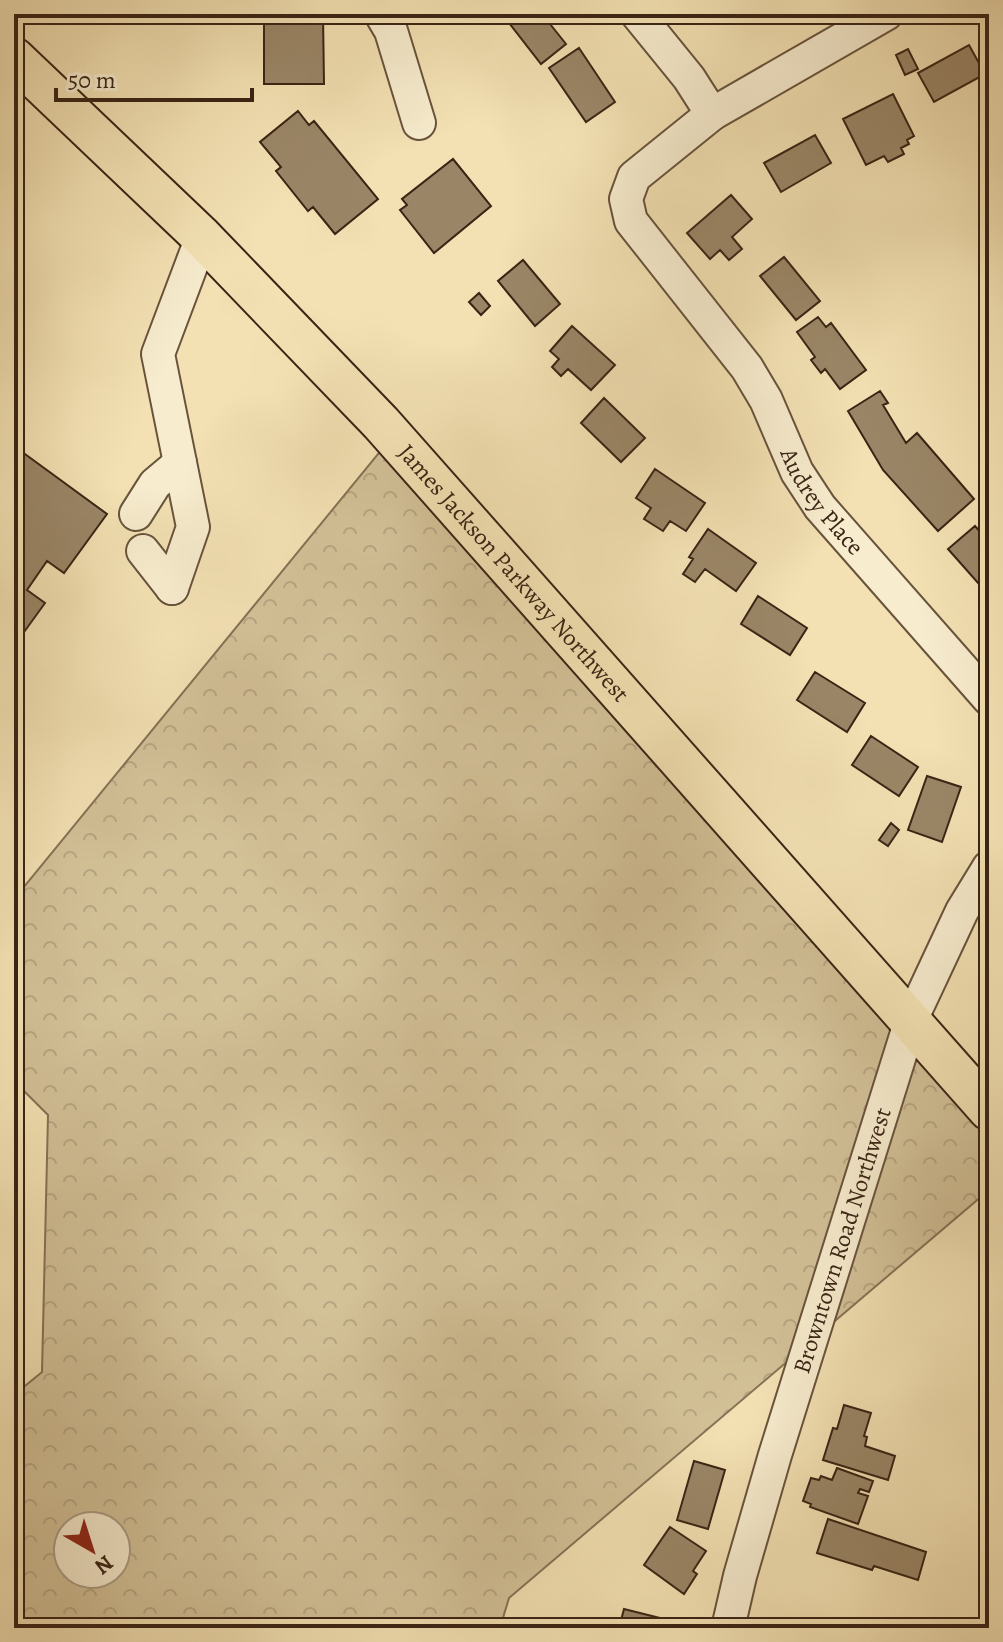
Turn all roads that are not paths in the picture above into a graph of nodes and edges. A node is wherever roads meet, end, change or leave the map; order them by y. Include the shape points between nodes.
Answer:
1 (381, 14) edge
2 (637, 14) edge
3 (886, 14) edge
4 (14, 58) edge
5 (712, 114) junction
6 (419, 123) dead end
7 (202, 237) junction
8 (180, 463) junction
9 (136, 514) dead end
10 (143, 551) dead end
11 (989, 699) edge
12 (989, 867) edge
13 (911, 1020) junction
14 (989, 1110) edge
15 (728, 1628) edge

1 - 6 street
2 - 5 street
3 - 5 street, Audrey Place
4 - 7 main road, James Jackson Parkway Northwest
5 - 11 street, Audrey Place via 634,177 626,199 631,221 747,368 797,472 820,507
7 - 8 street via 158,354
7 - 13 main road, James Jackson Parkway Northwest via 381,423
8 - 9 street via 155,484
8 - 10 street via 193,527 172,588
12 - 13 street, Browntown Road Northwest via 962,911
13 - 14 main road, James Jackson Parkway Northwest
13 - 15 street, Browntown Road Northwest via 775,1455

